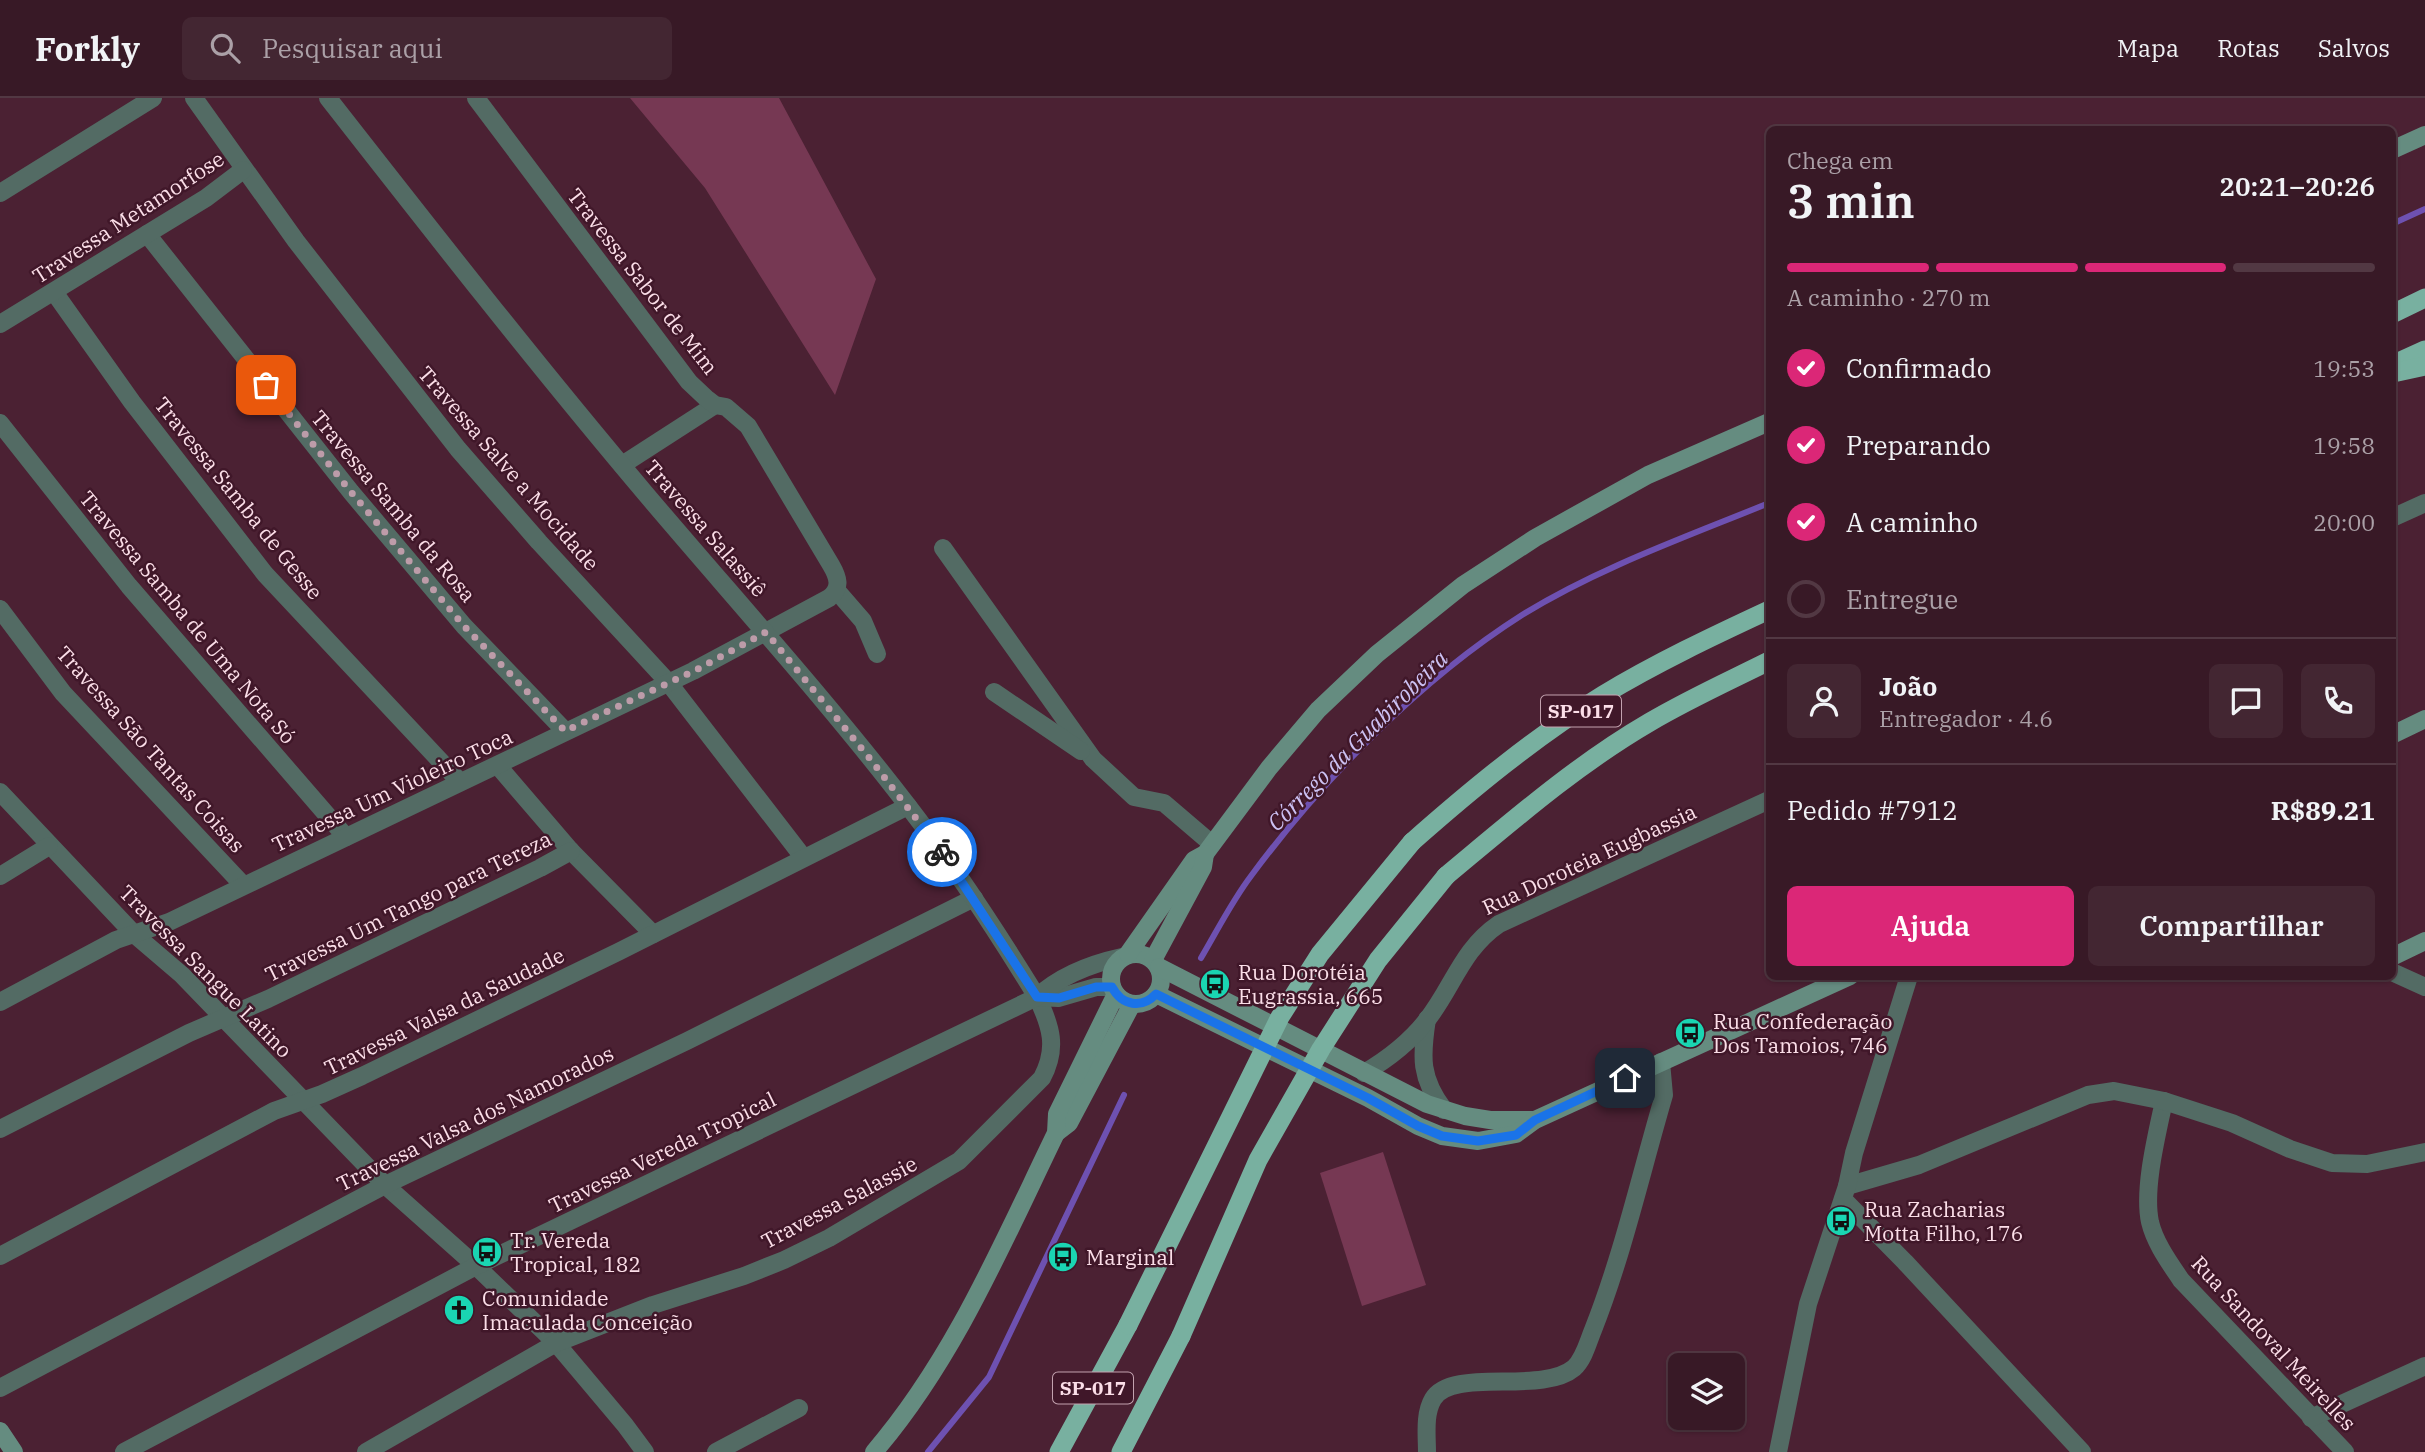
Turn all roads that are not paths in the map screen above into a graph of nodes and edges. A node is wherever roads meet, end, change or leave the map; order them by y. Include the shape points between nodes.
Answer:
1 (153, 98) edge
2 (194, 98) edge
3 (328, 98) edge
4 (476, 98) edge
5 (2425, 135) edge
6 (2396, 148) edge
7 (243, 170) junction
8 (0, 193) edge
9 (147, 234) junction
10 (54, 292) junction
11 (2425, 298) edge
12 (2396, 312) edge
13 (0, 324) edge
14 (2425, 350) edge
15 (2396, 363) edge
16 (2425, 366) edge
17 (2396, 372) edge
18 (715, 405) junction
19 (0, 423) edge
20 (1766, 423) edge
21 (621, 465) junction
22 (2425, 503) edge
23 (2396, 516) edge
24 (943, 548) dead end
25 (836, 591) junction
26 (0, 609) edge
27 (1766, 611) edge
28 (766, 632) junction
29 (877, 654) dead end
30 (1766, 663) edge
31 (668, 682) junction
32 (994, 692) dead end
33 (2425, 719) edge
34 (565, 731) junction
35 (2396, 732) edge
36 (1093, 759) junction
37 (498, 766) junction
38 (460, 782) junction
39 (0, 792) edge
40 (1766, 801) edge
41 (908, 806) junction
42 (346, 836) junction
43 (49, 846) junction
44 (1208, 849) junction
45 (571, 851) junction
46 (803, 857) junction
47 (0, 877) edge
48 (243, 885) junction
49 (974, 898) junction
50 (134, 934) junction
51 (653, 934) junction
52 (2425, 941) edge
53 (2396, 955) edge
54 (1125, 956) junction
55 (1156, 964) junction
56 (2396, 974) edge
57 (1841, 980) edge
58 (1908, 980) edge
59 (2425, 987) edge
60 (1114, 990) junction
61 (1156, 994) junction
62 (1037, 997) junction
63 (0, 1002) edge
64 (1132, 1004) junction
65 (222, 1018) junction
66 (1427, 1019) junction
67 (1661, 1062) junction
68 (1364, 1073) junction
69 (302, 1101) junction
70 (2164, 1101) junction
71 (1444, 1110) junction
72 (1535, 1120) junction
73 (0, 1129) edge
74 (1056, 1133) junction
75 (2425, 1152) edge
76 (385, 1185) junction
77 (1845, 1192) junction
78 (0, 1256) edge
79 (476, 1266) junction
80 (556, 1343) junction
81 (2425, 1366) edge
82 (0, 1388) edge
83 (799, 1408) dead end
84 (2311, 1418) junction
85 (0, 1432) edge
86 (14, 1452) edge
87 (124, 1452) edge
88 (366, 1452) edge
89 (645, 1452) edge
90 (716, 1452) edge
91 (874, 1452) edge
92 (1059, 1452) edge
93 (1121, 1452) edge
94 (1427, 1452) edge
95 (1778, 1452) edge
96 (2082, 1452) edge
97 (2345, 1452) edge

1 - 8 street
2 - 7 street, Travessa Salve a Mocidade
3 - 21 street, Travessa Salassiê
4 - 18 street, Travessa Sabor de Mim via 689,382
5 - 6 main road
7 - 9 street, Travessa Metamorfose
7 - 31 street, Travessa Salve a Mocidade via 458,449
9 - 10 street, Travessa Metamorfose
9 - 34 street, Travessa Samba da Rosa via 351,492 464,626
10 - 13 street, Travessa Metamorfose
10 - 38 street, Travessa Samba de Gesse via 265,574
11 - 12 highway
14 - 15 highway
16 - 17 highway
18 - 21 street
18 - 25 street, Travessa Sabor de Mim via 748,426 831,565 837,577
19 - 42 street, Travessa Samba de Uma Nota Só via 128,586
20 - 44 main road via 1648,475 1535,538 1463,585 1377,654 1318,710
21 - 28 street, Travessa Salassiê
22 - 23 street
24 - 36 street
25 - 28 street, Travessa Um Violeiro Toca
25 - 29 street via 863,621
26 - 48 street, Travessa São Tantas Coisas via 63,693
27 - 92 highway, SP-017, bridge via 1602,696 1515,757 1412,842 1320,954 1280,1017 1128,1325
28 - 31 street, Travessa Um Violeiro Toca
28 - 41 street, Travessa Salassiê
30 - 93 highway, SP-017, bridge via 1649,722 1601,753 1446,876 1378,960 1258,1160 1181,1336
31 - 34 street, Travessa Um Violeiro Toca
31 - 46 street, Travessa Salve a Mocidade
32 - 36 street
33 - 35 main road
34 - 37 street, Travessa Um Violeiro Toca
36 - 44 street via 1134,797 1164,803
37 - 38 street, Travessa Um Violeiro Toca
37 - 45 street
38 - 42 street, Travessa Um Violeiro Toca
39 - 43 street, Travessa Sangue Latino
40 - 66 street, Rua Doroteia Eugbassia via 1499,924 1473,946
41 - 46 street, Travessa Valsa da Saudade
41 - 49 street, Travessa Salassiê
42 - 48 street, Travessa Um Violeiro Toca
43 - 47 street
43 - 50 street, Travessa Sangue Latino
44 - 54 main road via 1194,860
44 - 55 main road
45 - 51 street
45 - 65 street, Travessa Um Tango para Tereza
46 - 51 street, Travessa Valsa da Saudade
48 - 50 street, Travessa Um Violeiro Toca
49 - 62 street, Travessa Salassiê
49 - 76 street, Travessa Valsa dos Namorados
50 - 63 street, Travessa Um Violeiro Toca
50 - 65 street, Travessa Sangue Latino
51 - 69 street, Travessa Valsa da Saudade
52 - 53 main road
54 - 55 main road via 1142,954
54 - 60 main road via 1113,968
54 - 62 street, Travessa Vereda Tropical via 1083,968
55 - 61 main road via 1161,984
55 - 68 main road
56 - 59 street
57 - 67 main road
58 - 77 street
60 - 62 street, Travessa Vereda Tropical via 1096,987 1059,998
60 - 64 main road
60 - 74 main road via 1057,1114
61 - 64 main road
61 - 72 main road via 1442,1136 1478,1141 1516,1135
62 - 79 street, Travessa Vereda Tropical
62 - 80 street, Travessa Salassie via 1049,1023 1049,1065 1042,1078 959,1161 830,1238 784,1260
64 - 74 main road via 1069,1123
65 - 69 street, Travessa Sangue Latino
65 - 73 street, Travessa Um Tango para Tereza
66 - 68 street, Rua Doroteia Eugbassia via 1392,1056
66 - 71 street, Rua Doroteia Eugbassia via 1423,1049 1427,1079
67 - 72 main road
67 - 94 street via 1664,1095 1606,1298 1576,1367 1552,1380 1474,1382 1443,1389 1428,1412
68 - 71 main road
69 - 76 street, Travessa Sangue Latino
69 - 78 street, Travessa Valsa da Saudade via 274,1111
70 - 75 street via 2332,1163 2367,1164
70 - 77 street via 2114,1091 2088,1095
70 - 84 street, Rua Sandoval Meirelles via 2150,1182 2150,1221 2161,1249 2180,1280
71 - 72 main road via 1490,1120
74 - 91 main road via 933,1371
76 - 79 street, Travessa Sangue Latino
76 - 82 street, Travessa Valsa dos Namorados
77 - 95 street via 1808,1304
77 - 96 street
79 - 80 street, Travessa Sangue Latino
79 - 87 street, Travessa Vereda Tropical
80 - 88 street, Travessa Salassie
80 - 89 street, Travessa Sangue Latino
81 - 84 street
83 - 90 street
84 - 97 street, Rua Sandoval Meirelles
85 - 86 main road

